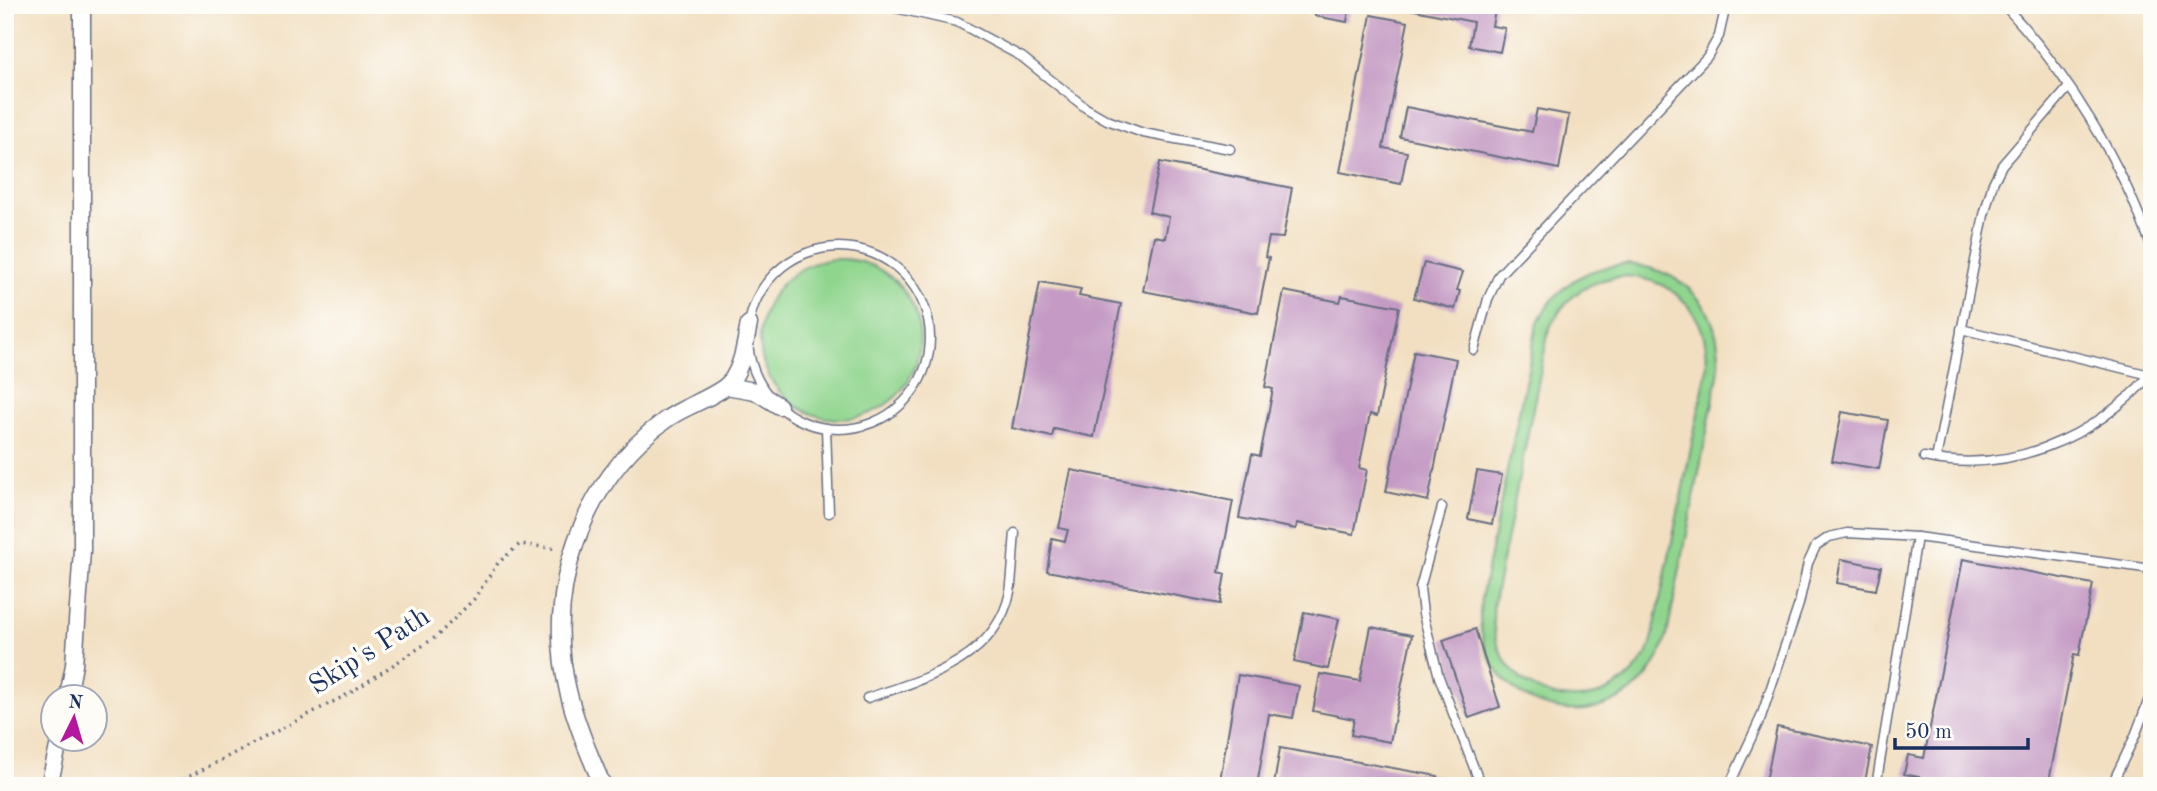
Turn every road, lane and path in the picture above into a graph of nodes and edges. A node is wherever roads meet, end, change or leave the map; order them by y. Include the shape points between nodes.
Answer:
1 (82, 5) edge
2 (882, 5) edge
3 (1726, 5) edge
4 (2004, 5) edge
5 (2068, 88) junction
6 (1230, 149) dead end
7 (2151, 243) edge
8 (749, 324) junction
9 (1961, 329) junction
10 (1474, 350) dead end
11 (726, 386) junction
12 (779, 406) junction
13 (826, 428) junction
14 (1924, 457) dead end
15 (1936, 459) junction
16 (1442, 508) dead end
17 (829, 513) dead end
18 (1015, 533) dead end
19 (1917, 537) junction
20 (571, 551) junction
21 (2152, 569) edge
22 (71, 682) edge
23 (2152, 691) edge
24 (867, 698) dead end
25 (57, 752) edge
26 (49, 786) edge
27 (171, 786) edge
28 (603, 786) edge
29 (1481, 786) edge
30 (1729, 786) edge
31 (1876, 786) edge
32 (2111, 786) edge

1 - 22 street via 82,550
2 - 6 lane via 957,22 1022,57 1107,120 1143,133
3 - 10 lane via 1719,36 1707,57 1499,275
4 - 5 lane
5 - 7 lane via 2106,145
5 - 9 lane via 2014,149 1993,183
8 - 11 street via 740,364
8 - 12 lane via 754,369
8 - 13 lane via 766,283 788,262 816,250 845,247 876,255 914,285 930,331 921,379 889,415 858,427
9 - 15 lane
9 - 15 lane via 2150,375 2130,398 2050,447 1977,462
11 - 12 street via 755,391
11 - 20 street via 664,420 630,450 605,482
12 - 13 lane
13 - 17 lane
14 - 15 lane
16 - 29 lane via 1420,588 1423,614 1438,677
18 - 24 lane via 1010,592 994,630 983,643 940,671
19 - 21 lane
19 - 30 lane via 1847,533 1816,546 1761,717
19 - 31 lane
20 - 27 path, Skip's Path via 520,544 436,636 350,694
20 - 28 street via 560,634 567,690 582,741
23 - 32 lane
25 - 26 street

